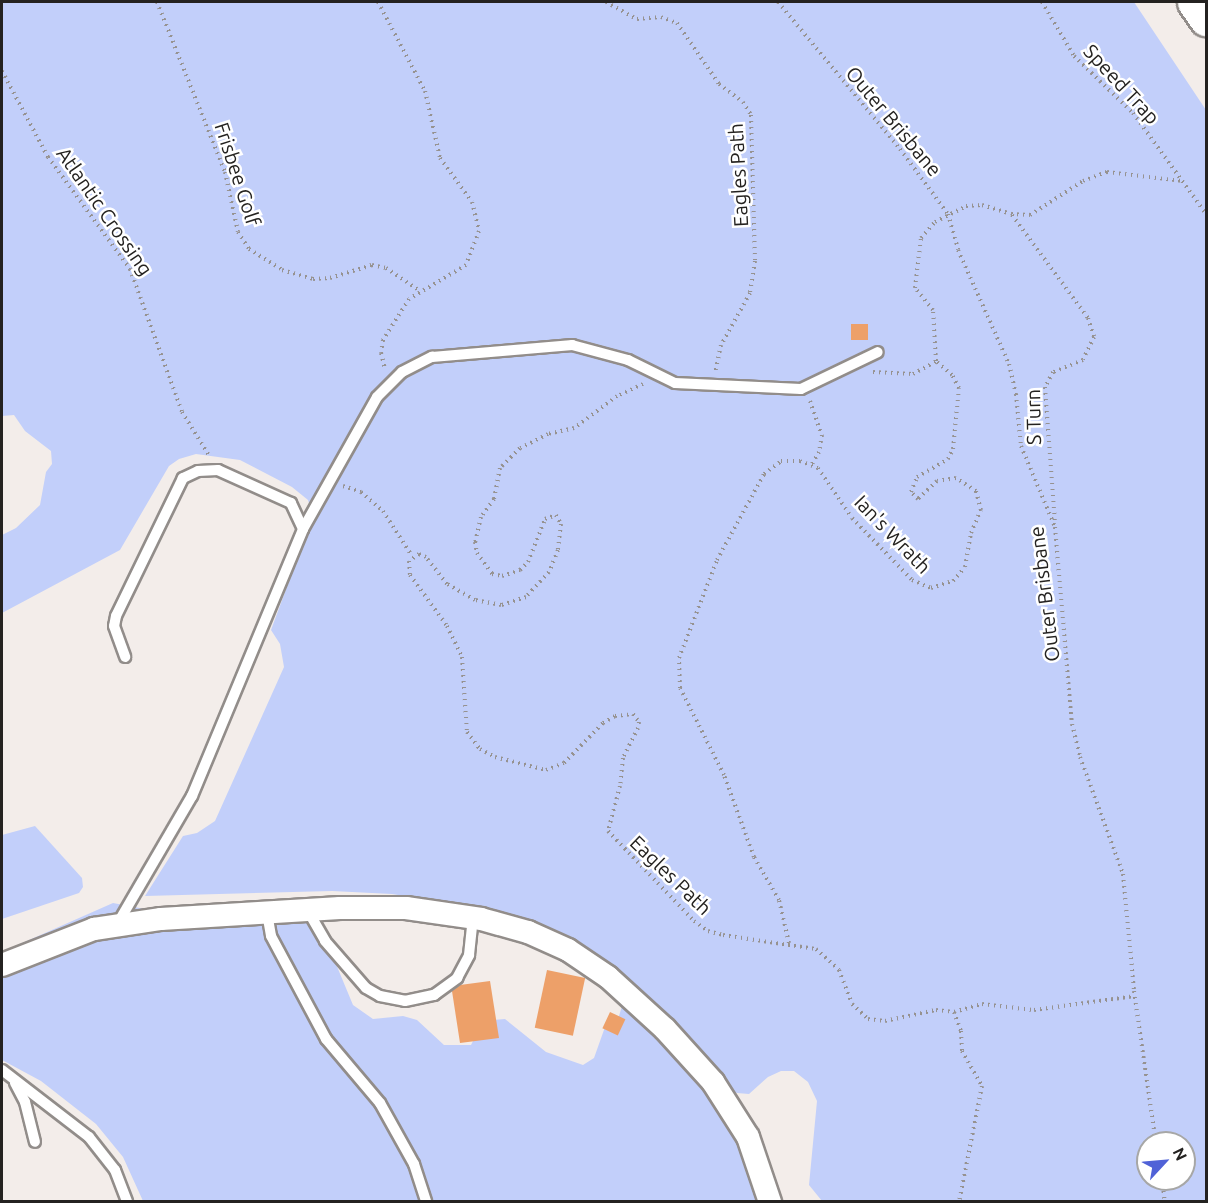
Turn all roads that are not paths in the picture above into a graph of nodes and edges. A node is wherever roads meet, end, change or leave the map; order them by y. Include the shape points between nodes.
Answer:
1 (1194, 2) edge
2 (1206, 19) edge
3 (878, 352) dead end
4 (303, 529) junction
5 (125, 657) dead end
6 (308, 911) junction
7 (267, 913) junction
8 (473, 917) junction
9 (118, 924) junction
10 (2, 965) edge
11 (6, 1073) edge
12 (35, 1142) dead end
13 (127, 1202) edge
14 (426, 1202) edge
15 (770, 1202) edge

1 - 2 highway
3 - 4 lane via 801,388 668,381 606,352 559,345 450,352 417,363 393,379 377,397
4 - 5 lane via 291,503 219,470 190,474 175,487 116,616 114,626
4 - 9 lane via 192,796
6 - 7 street
6 - 8 street via 406,908
6 - 8 lane via 325,941 366,988 380,996 405,1001 434,995 457,978 469,955
7 - 9 street
7 - 14 lane via 271,936 326,1039 380,1103 414,1164
8 - 15 street via 528,932 568,950 643,1008 725,1098 757,1159
9 - 10 street via 70,937
11 - 12 lane via 25,1102
11 - 13 lane via 99,1147 115,1170

